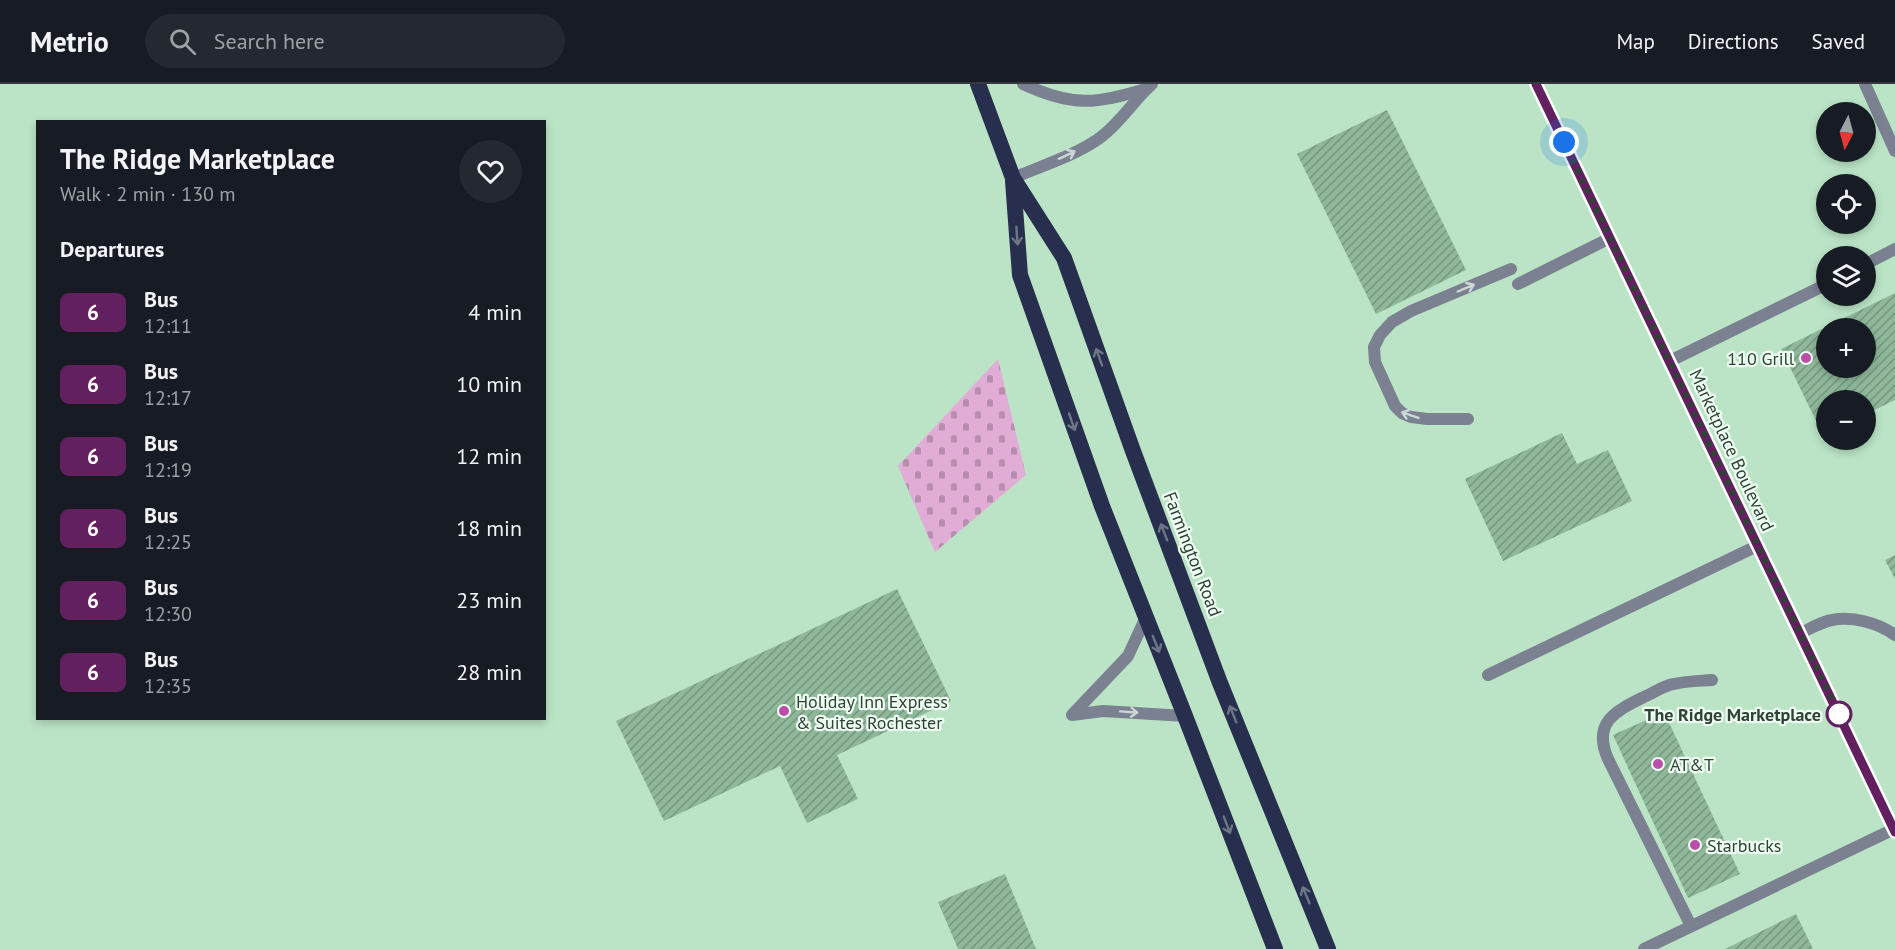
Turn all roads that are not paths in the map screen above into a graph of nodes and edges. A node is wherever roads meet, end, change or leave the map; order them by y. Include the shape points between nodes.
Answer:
1 (978, 84) edge
2 (1023, 84) edge
3 (1536, 84) edge
4 (1865, 84) edge
5 (1149, 87) edge
6 (1895, 151) edge
7 (1013, 178) junction
8 (1610, 238) junction
9 (1895, 249) edge
10 (1876, 259) edge
11 (1511, 269) dead end
12 (1518, 284) dead end
13 (1816, 289) edge
14 (1670, 361) junction
15 (1468, 419) dead end
16 (1757, 546) junction
17 (1146, 617) junction
18 (1801, 633) junction
19 (1895, 635) edge
20 (1488, 675) dead end
21 (1712, 680) dead end
22 (1185, 716) junction
23 (1894, 830) edge
24 (1691, 926) junction
25 (1275, 949) edge
26 (1328, 949) edge
27 (1644, 949) edge

1 - 7 highway, Farmington Road
2 - 5 lane via 1067,100 1092,102
3 - 8 lane, Marketplace Boulevard
4 - 6 lane
7 -> 5 lane via 1099,139 1122,120
7 -> 17 highway, Farmington Road via 1020,275
26 -> 7 highway, Farmington Road via 1220,683 1064,258
8 - 12 lane
8 - 14 lane, Marketplace Boulevard
9 - 10 lane
15 -> 11 lane via 1427,419 1402,413 1395,406 1376,362 1374,347 1392,322 1411,311
13 - 14 lane
14 - 16 lane, Marketplace Boulevard
16 - 18 lane, Marketplace Boulevard
16 - 20 lane
17 -> 22 highway, Farmington Road
17 -> 22 lane via 1128,656 1072,715 1103,711
18 - 19 lane via 1830,620 1846,619 1869,622
18 - 23 lane, Marketplace Boulevard
21 - 24 lane via 1672,684 1621,708 1605,725 1602,736 1608,759
22 -> 25 highway, Farmington Road
23 - 24 lane
24 - 27 lane

